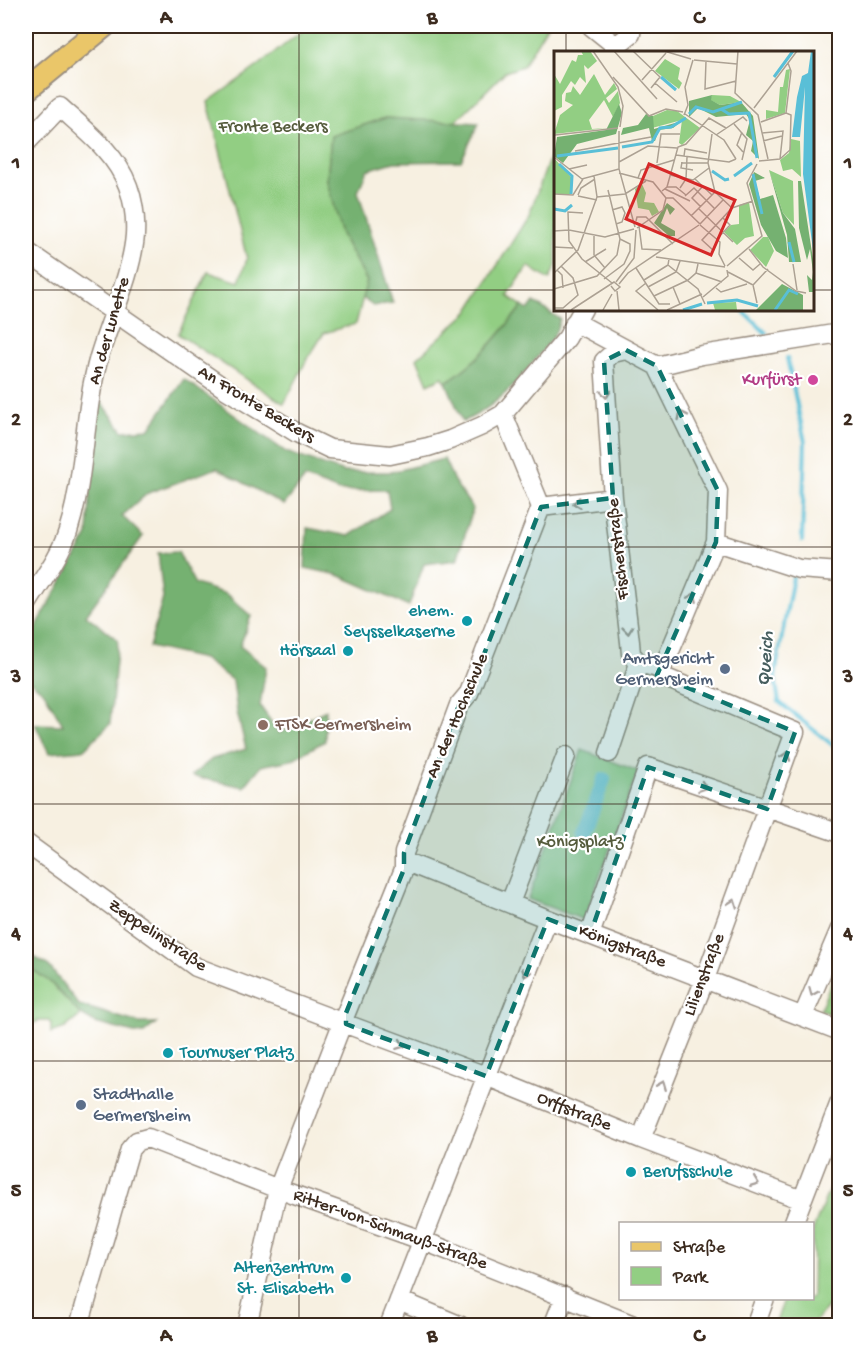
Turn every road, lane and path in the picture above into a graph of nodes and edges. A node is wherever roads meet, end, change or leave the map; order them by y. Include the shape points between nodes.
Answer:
1 (104, 26) edge
2 (591, 26) edge
3 (632, 26) edge
4 (617, 49) edge
5 (26, 90) edge
6 (26, 143) edge
7 (26, 251) edge
8 (114, 312) junction
9 (579, 316) edge
10 (839, 335) edge
11 (626, 350) junction
12 (657, 366) junction
13 (502, 414) junction
14 (613, 498) junction
15 (541, 507) junction
16 (716, 542) junction
17 (840, 573) edge
18 (26, 606) edge
19 (639, 663) junction
20 (658, 668) junction
21 (609, 753) dead end
22 (566, 756) dead end
23 (767, 809) junction
24 (840, 833) edge
25 (26, 843) edge
26 (404, 861) junction
27 (510, 903) junction
28 (548, 919) junction
29 (590, 935) junction
30 (838, 936) edge
31 (705, 979) junction
32 (802, 1017) junction
33 (341, 1023) junction
34 (840, 1031) edge
35 (486, 1076) junction
36 (840, 1102) edge
37 (641, 1139) junction
38 (278, 1189) junction
39 (802, 1200) junction
40 (794, 1222) edge
41 (424, 1241) junction
42 (565, 1296) junction
43 (399, 1300) junction
44 (765, 1300) edge
45 (79, 1326) edge
46 (247, 1326) edge
47 (389, 1326) edge
48 (461, 1326) edge
49 (553, 1326) edge
50 (636, 1326) edge
51 (755, 1326) edge

1 - 5 main road
2 - 4 street
3 - 4 street via 631,34
6 - 8 street, An der Lunette via 60,107 117,164 128,186 135,234
7 - 8 street, An Fronte Beckers
8 - 13 street, An Fronte Beckers via 227,390 297,434 330,449 390,455 450,440
8 - 18 street, An der Lunette via 99,358 68,532
9 - 11 street
9 - 13 street, An Fronte Beckers via 567,338
10 - 12 street
11 - 12 street
11 -> 14 street, Fischerstraße via 613,353 604,361
16 -> 12 street via 718,491
13 - 15 street
14 -> 15 street
14 -> 19 street, Fischerstraße via 631,654
15 - 26 street, An der Hochschule via 469,693 459,705
16 - 17 street via 799,568
20 -> 16 street via 668,656
19 - 20 street
19 - 21 street
23 -> 20 street, Lilienstraße via 795,732 666,678
22 - 27 street
23 - 24 street
29 -> 23 street via 648,767
31 -> 23 street, Lilienstraße
25 - 33 street, Zeppelinstraße via 196,967
26 - 27 street, Königstraße
26 - 33 street, An der Hochschule
27 - 28 street, Königstraße
28 - 29 street, Königstraße
28 -> 35 street
29 - 31 street, Königstraße
30 -> 32 street
31 - 32 street, Königstraße
37 -> 31 street, Lilienstraße
32 - 34 street, Königstraße
33 -> 35 street, Orffstraße
33 - 38 street, An der Hochschule
35 - 37 street, Orffstraße
35 - 41 street
36 - 39 street
37 -> 39 street, Orffstraße
38 - 41 street, Ritter-von-Schmauß-Straße
38 - 45 street, Ritter-von-Schmauß-Straße via 148,1138 133,1144
38 - 46 street, An der Hochschule
39 - 40 street
41 - 42 street, Ritter-von-Schmauß-Straße
41 - 43 street
42 - 49 street
42 - 50 street, Ritter-von-Schmauß-Straße
43 - 47 street
43 - 48 street
44 - 51 street

